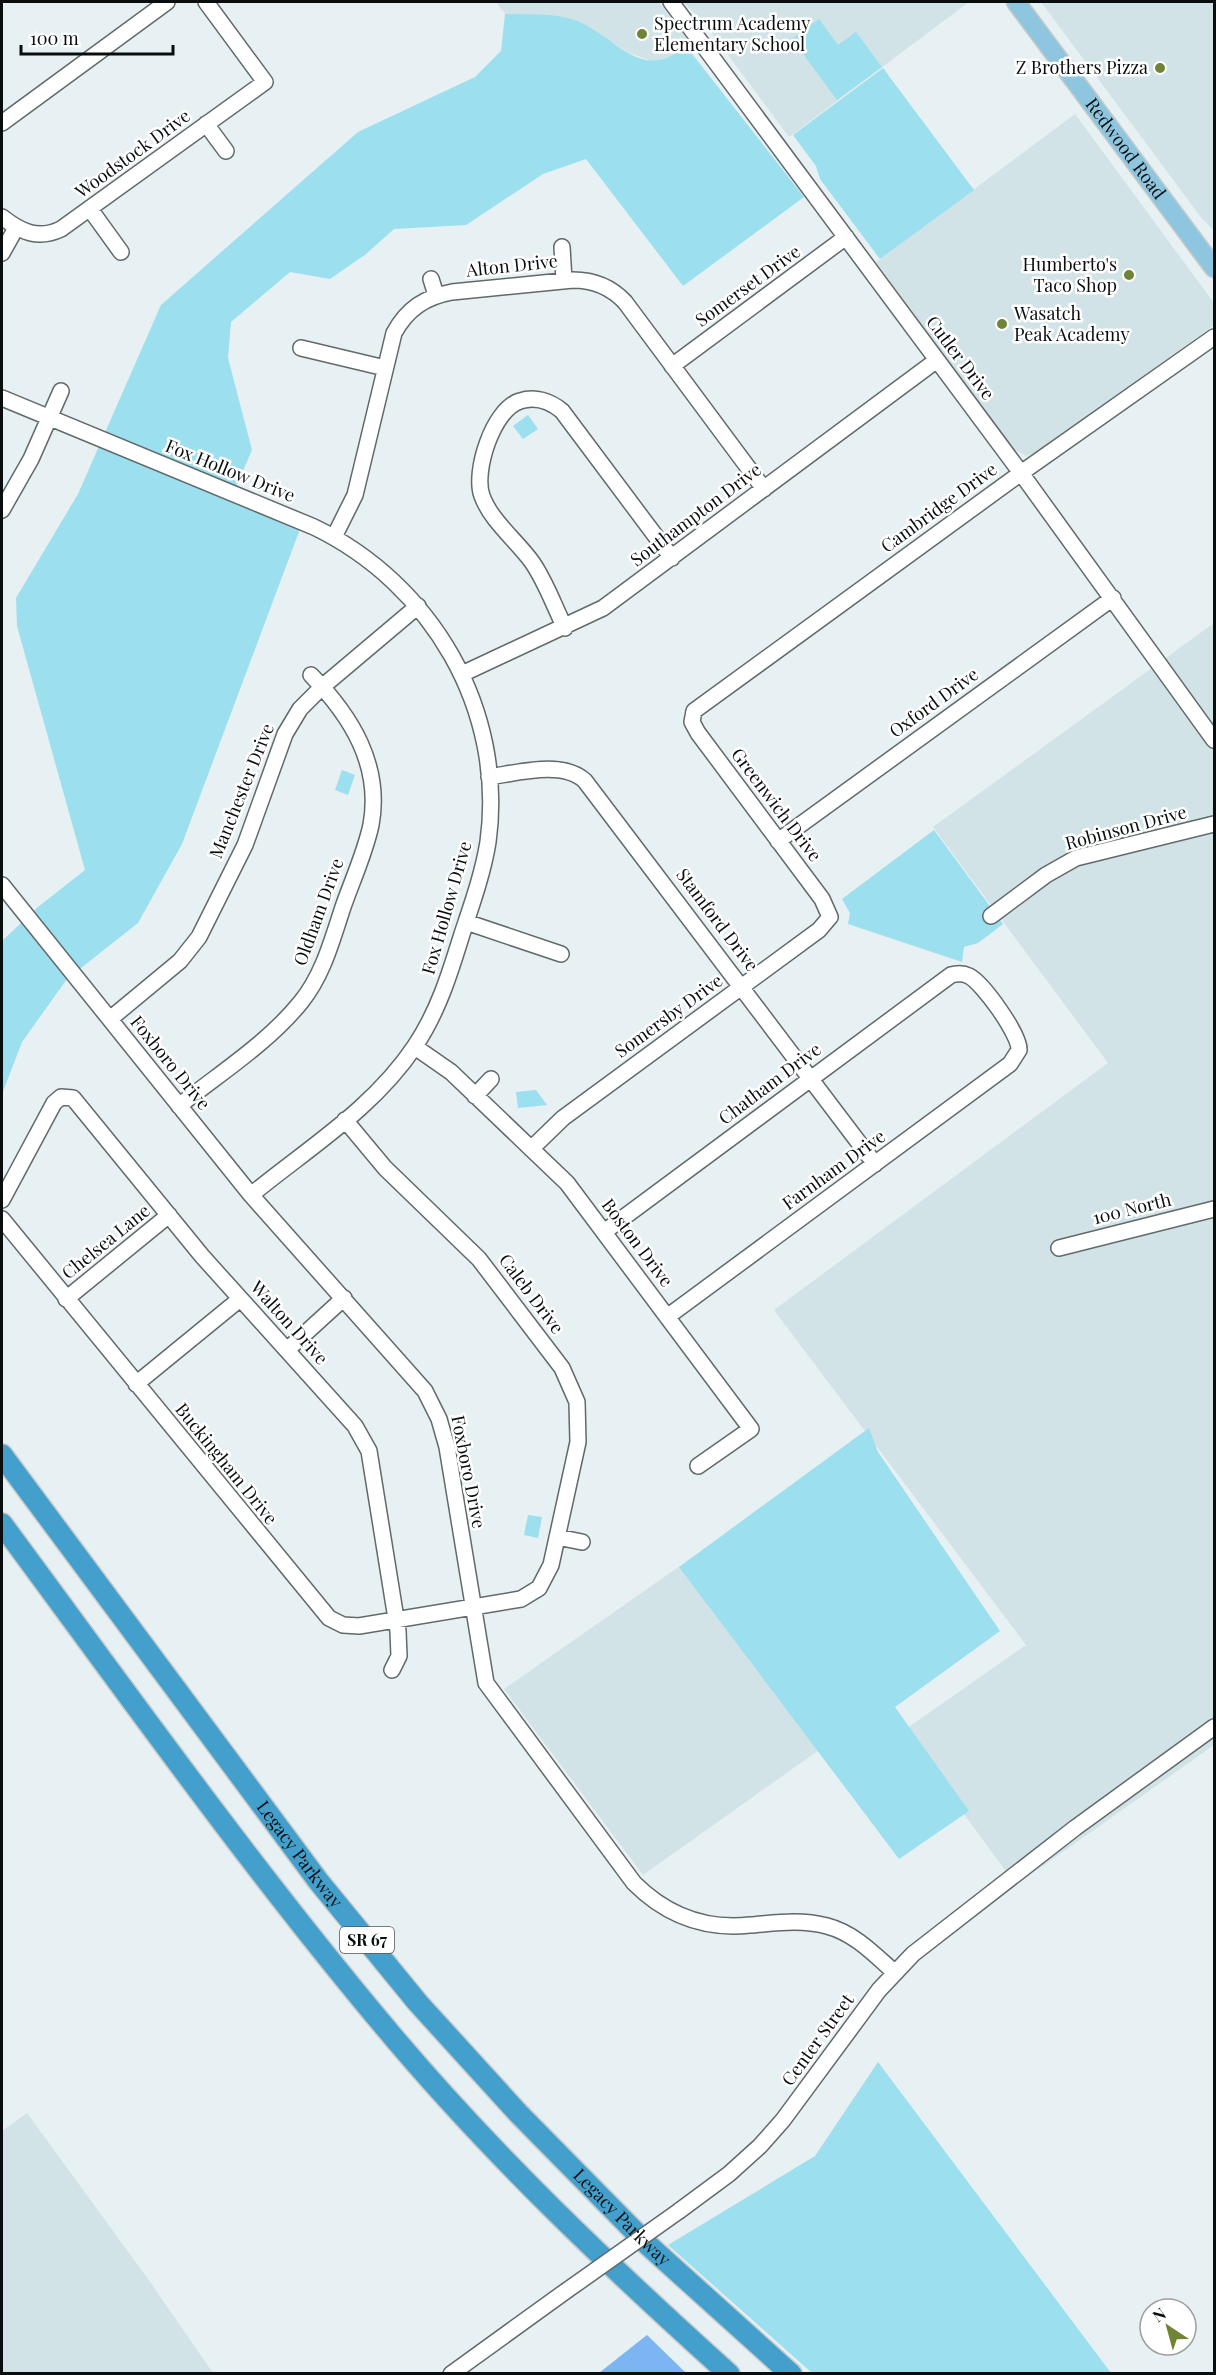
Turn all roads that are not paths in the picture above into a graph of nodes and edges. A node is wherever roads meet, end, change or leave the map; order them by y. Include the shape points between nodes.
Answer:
1 (167, 2) edge
2 (206, 2) edge
3 (671, 2) edge
4 (1016, 2) edge
5 (2, 123) edge
6 (206, 124) junction
7 (226, 151) dead end
8 (90, 209) junction
9 (2, 217) edge
10 (16, 228) junction
11 (846, 237) junction
12 (562, 247) dead end
13 (121, 252) dead end
14 (2, 253) edge
15 (1215, 268) edge
16 (431, 279) dead end
17 (564, 280) junction
18 (436, 295) junction
19 (1215, 337) edge
20 (301, 348) dead end
21 (938, 360) junction
22 (672, 366) junction
23 (385, 368) junction
24 (61, 391) dead end
25 (2, 398) edge
26 (49, 418) junction
27 (1022, 473) junction
28 (764, 489) junction
29 (2, 510) edge
30 (334, 537) junction
31 (672, 558) junction
32 (1113, 598) junction
33 (418, 606) junction
34 (565, 628) junction
35 (462, 674) junction
36 (311, 675) dead end
37 (322, 687) junction
38 (691, 716) joint
39 (1215, 740) edge
40 (489, 777) junction
41 (1215, 824) edge
42 (778, 841) junction
43 (2, 885) edge
44 (991, 916) dead end
45 (830, 917) joint
46 (466, 922) junction
47 (561, 954) dead end
48 (743, 986) junction
49 (110, 1019) junction
50 (415, 1047) junction
51 (1019, 1050) joint
52 (811, 1078) junction
53 (491, 1079) dead end
54 (475, 1096) junction
55 (179, 1106) junction
56 (345, 1120) junction
57 (531, 1149) junction
58 (875, 1164) junction
59 (251, 1195) junction
60 (2, 1200) edge
61 (1215, 1209) edge
62 (169, 1215) junction
63 (2, 1219) edge
64 (604, 1232) junction
65 (1059, 1248) dead end
66 (344, 1298) junction
67 (66, 1299) junction
68 (240, 1299) junction
69 (668, 1317) junction
70 (287, 1350) junction
71 (136, 1384) junction
72 (2, 1455) edge
73 (698, 1466) dead end
74 (2, 1524) edge
75 (557, 1537) junction
76 (582, 1542) dead end
77 (472, 1608) junction
78 (396, 1620) junction
79 (392, 1670) dead end
80 (1215, 1727) edge
81 (894, 1972) junction
82 (451, 2373) edge
83 (729, 2373) edge
84 (790, 2373) edge

1 - 5 street
2 - 6 street, Woodstock Drive via 265,82
3 - 11 street, Cutler Drive
4 - 15 main road, Redwood Road
6 - 7 street
6 - 8 street, Woodstock Drive
8 - 10 street, Woodstock Drive via 48,234 34,235
8 - 13 street
9 - 10 street
10 - 14 street
11 - 21 street, Cutler Drive
11 - 22 street, Somerset Drive
12 - 17 street
16 - 18 street
17 - 18 street, Alton Drive
17 - 22 street, Alton Drive via 588,281 620,297
18 - 23 street, Alton Drive via 410,311 399,325
19 - 27 street, Cambridge Drive
20 - 23 street
21 - 27 street, Cutler Drive
21 - 28 street, Southampton Drive
22 - 28 street, Alton Drive
23 - 30 street, Alton Drive via 355,495
24 - 26 street
25 - 26 street, Fox Hollow Drive
26 - 29 street
26 - 30 street, Fox Hollow Drive
27 - 32 street, Cutler Drive
27 - 38 street, Cambridge Drive via 702,703
28 - 31 street, Southampton Drive
30 - 33 street, Fox Hollow Drive via 379,568
31 - 34 street, Southampton Drive via 609,604
31 - 34 street via 562,411 532,399 507,407 492,430 480,475 481,493 489,509 536,568
32 - 39 street, Cutler Drive
32 - 42 street, Oxford Drive
33 - 35 street, Fox Hollow Drive via 443,639
33 - 37 street, Manchester Drive
34 - 35 street, Southampton Drive
35 - 40 street, Fox Hollow Drive via 479,721
36 - 37 street
37 - 49 street, Manchester Drive via 289,726 245,844 194,946
37 - 55 street, Oldham Drive via 347,717 365,751 373,789 368,836 326,958 307,994 279,1026
38 - 42 street, Greenwich Drive via 698,733
40 - 46 street, Fox Hollow Drive via 488,842
40 - 48 street, Stamford Drive via 554,770 580,776
41 - 44 street, Robinson Drive via 1076,858
42 - 45 street, Greenwich Drive via 822,899
43 - 49 street, Foxboro Drive
45 - 48 street, Somersby Drive via 819,930
46 - 47 street
46 - 50 street, Fox Hollow Drive via 441,997
48 - 52 street, Stamford Drive
48 - 57 street, Somersby Drive via 563,1118
49 - 55 street, Foxboro Drive
50 - 54 street, Boston Drive via 446,1068
50 - 56 street, Fox Hollow Drive
51 - 52 street, Chatham Drive via 1015,1033 983,990 961,973 947,978
51 - 58 street, Farnham Drive via 1010,1064
52 - 58 street, Stamford Drive
52 - 64 street, Chatham Drive
53 - 54 street
54 - 57 street, Boston Drive
55 - 59 street, Foxboro Drive
56 - 59 street, Fox Hollow Drive
56 - 75 street, Caleb Drive via 385,1168 479,1258 571,1384 579,1411 579,1431
57 - 64 street, Boston Drive via 567,1183
58 - 69 street, Farnham Drive
59 - 66 street, Foxboro Drive
60 - 62 street, Walton Drive via 54,1103 65,1096 78,1103
61 - 65 street, 100 North
62 - 67 street, Chelsea Lane
62 - 68 street, Walton Drive
63 - 67 street, Buckingham Drive
64 - 69 street, Boston Drive
66 - 70 street
66 - 77 street, Foxboro Drive via 419,1383 436,1410 447,1447
67 - 71 street, Buckingham Drive
68 - 70 street, Walton Drive
68 - 71 street
69 - 73 street, Boston Drive via 751,1428
70 - 78 street, Walton Drive via 356,1426 366,1444
71 - 78 street, Buckingham Drive via 324,1614 351,1626
72 - 84 highway, Legacy Parkway / SR 67 via 319,1882 418,2002 518,2113 648,2245
74 - 83 highway, SR 67 via 289,1910 386,2029 488,2142 608,2265
75 - 76 street
75 - 77 street, Caleb Drive via 547,1574 534,1593 515,1601
77 - 78 street, Buckingham Drive
77 - 81 street, Foxboro Drive via 482,1669 490,1689 645,1894 671,1912 706,1925 792,1921 829,1927 858,1941
78 - 79 street, Walton Drive via 400,1648
80 - 81 street, Center Street via 954,1919
81 - 82 street, Center Street, bridge via 760,2146 679,2211

